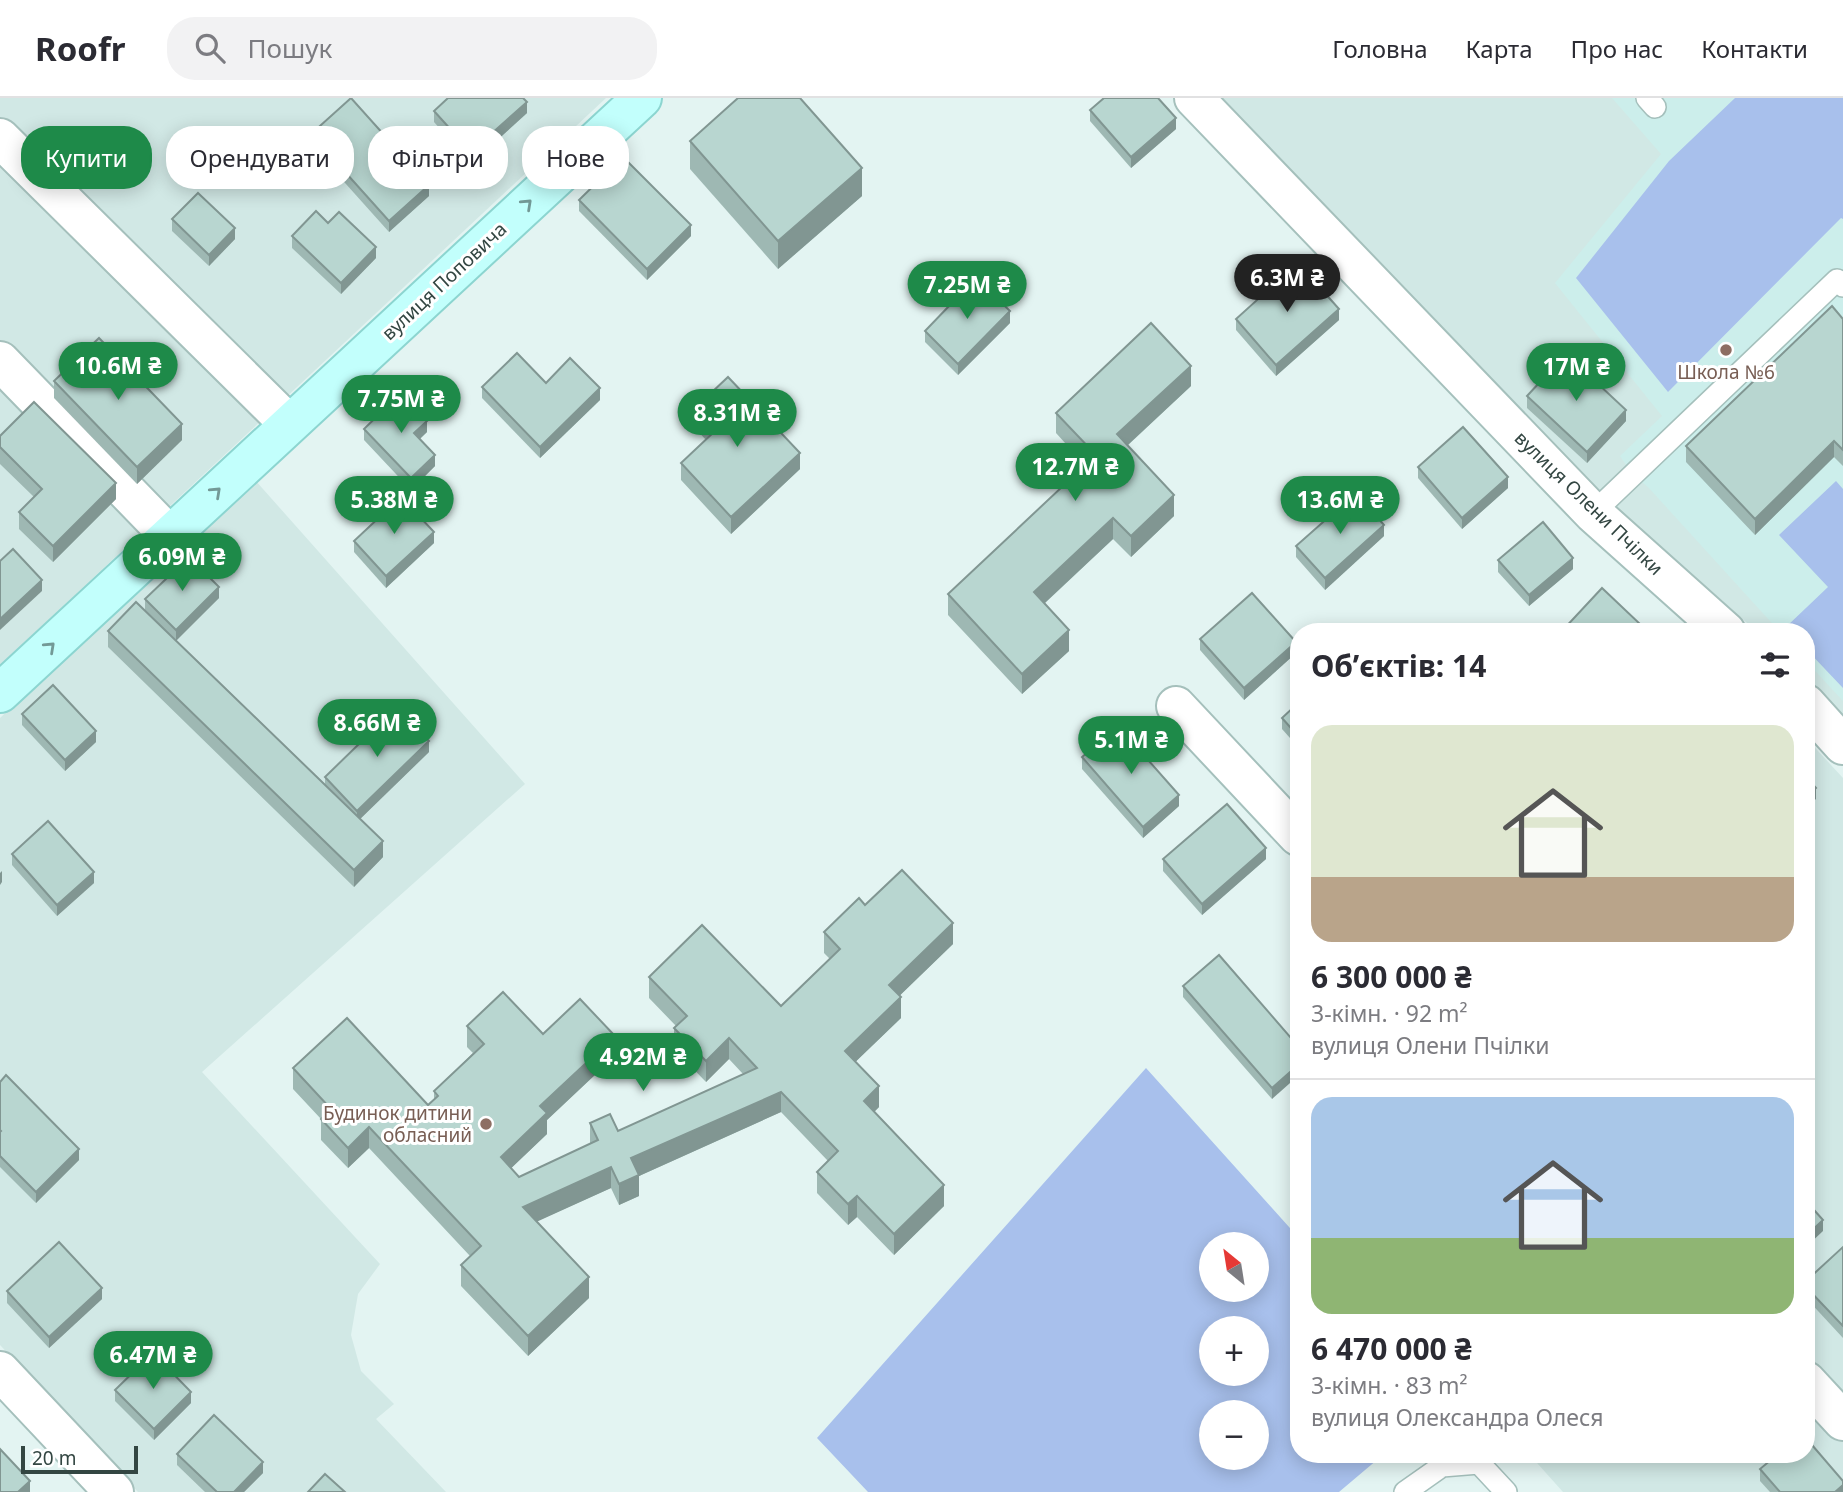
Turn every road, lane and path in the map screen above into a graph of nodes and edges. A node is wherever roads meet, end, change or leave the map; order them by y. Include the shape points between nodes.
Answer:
1 (642, 98) edge
2 (1194, 98) edge
3 (0, 138) edge
4 (1843, 286) edge
5 (0, 361) edge
6 (289, 424) junction
7 (1592, 513) junction
8 (169, 535) junction
9 (1716, 623) edge
10 (0, 693) edge
11 (1176, 706) dead end
12 (1815, 714) edge
13 (1843, 745) edge
14 (1290, 827) edge
15 (0, 1371) edge
16 (1815, 1391) edge
17 (1843, 1421) edge
18 (114, 1492) edge
19 (1405, 1492) edge
20 (1506, 1492) edge

6 -> 1 street, вулиця Поповича
2 - 7 street, вулиця Олени Пчілки
3 - 6 street
4 - 7 lane via 1837,280
5 - 8 street
8 -> 6 street, вулиця Поповича
7 - 9 street, вулиця Олени Пчілки
10 -> 8 street, вулиця Поповича
11 - 14 street
12 - 13 street
15 - 18 street
16 - 17 street
19 - 20 lane via 1442,1466 1479,1463

